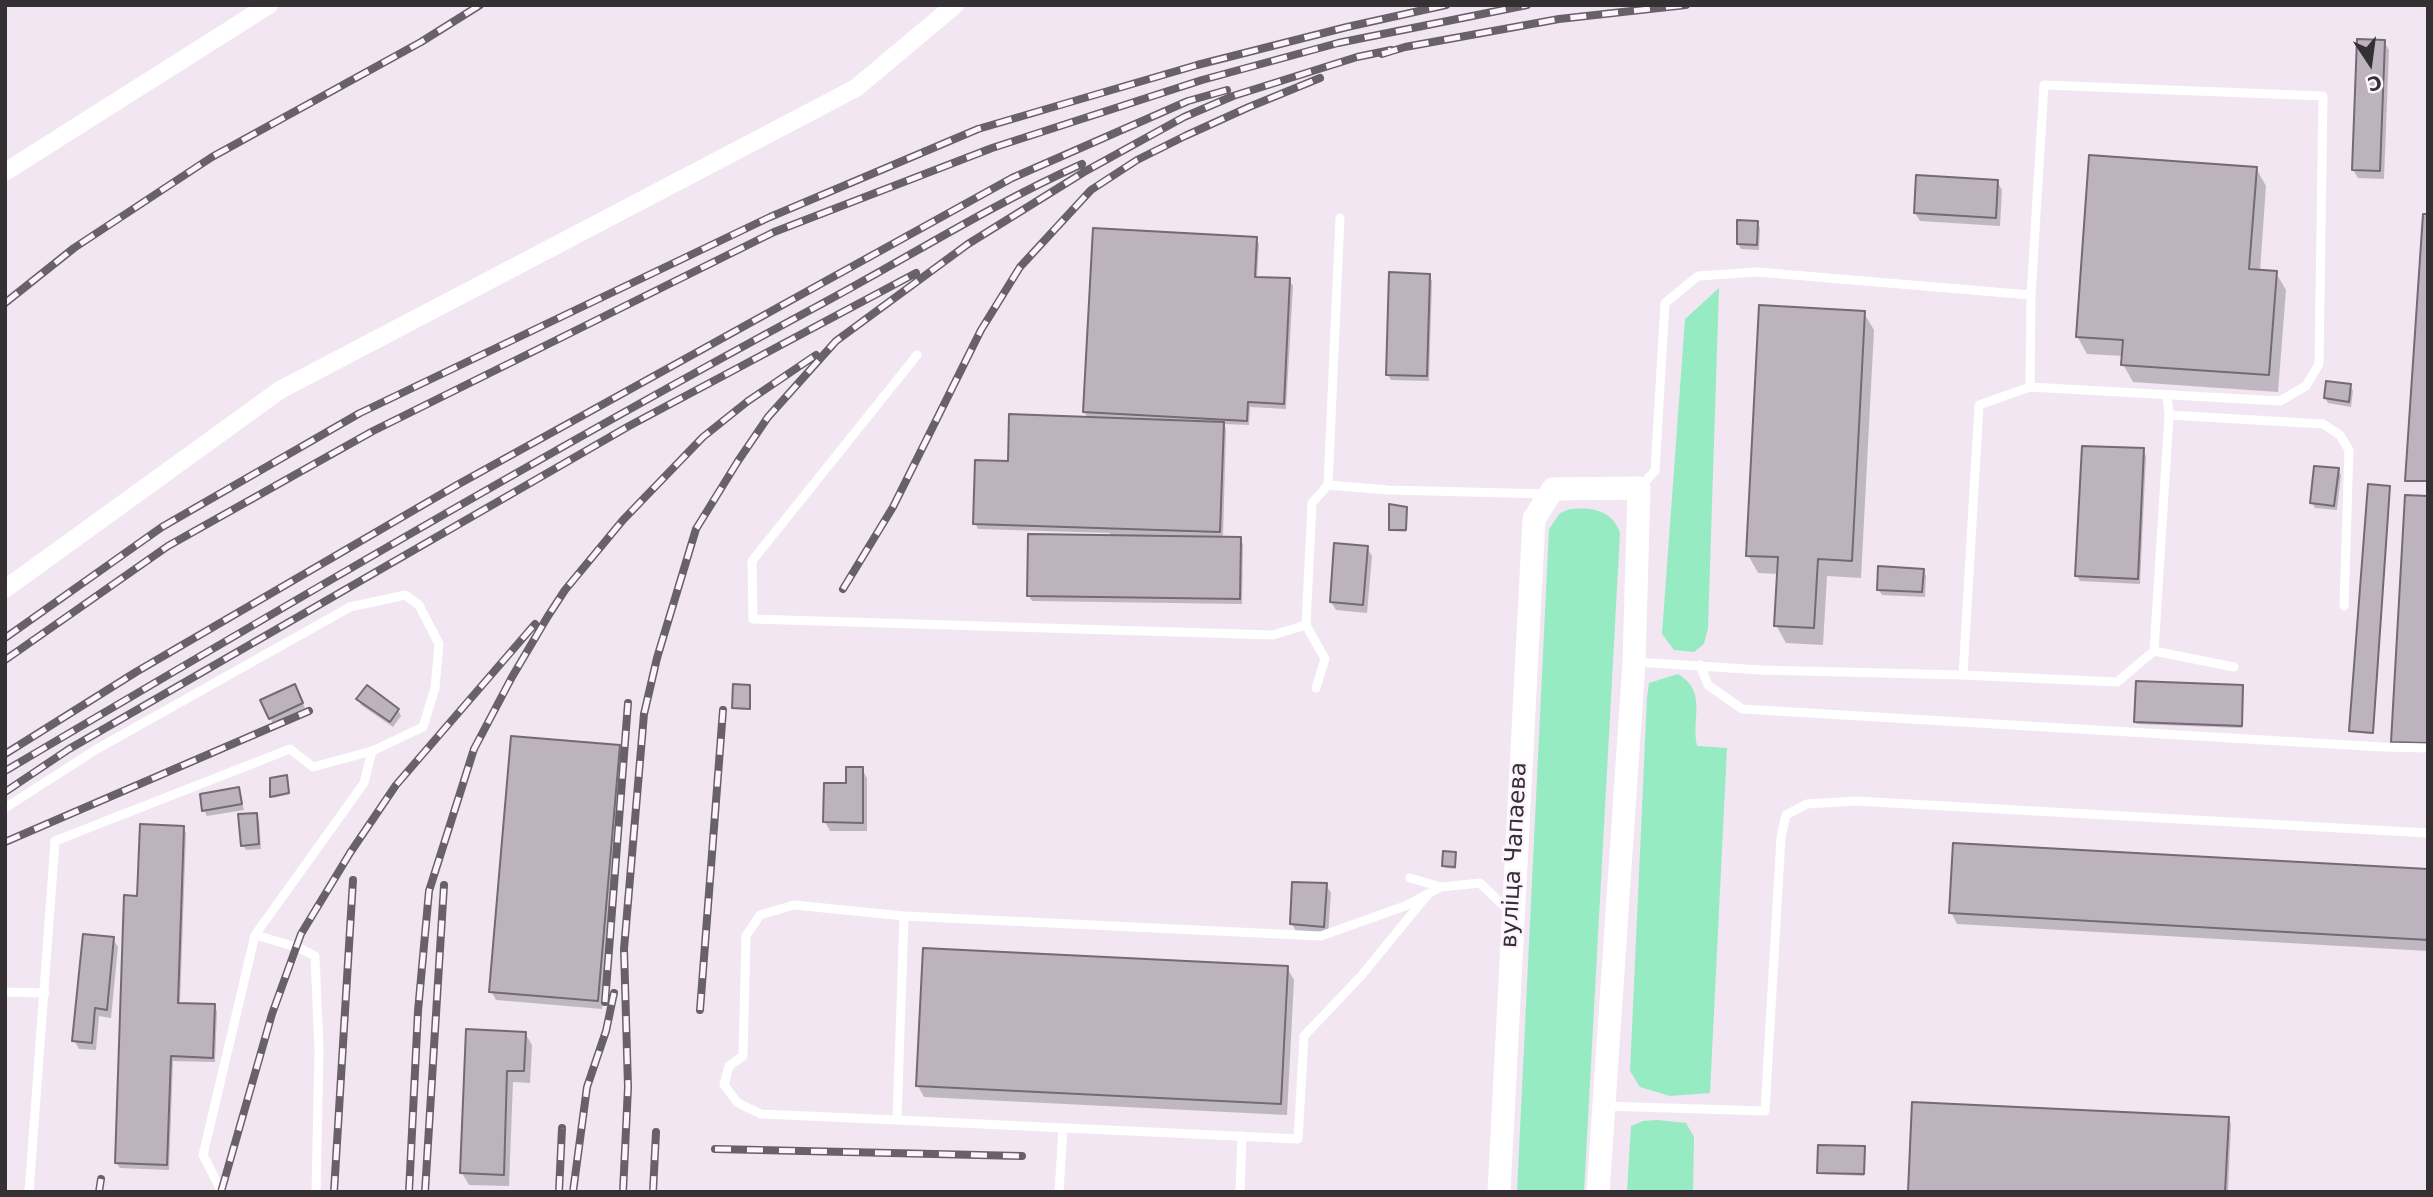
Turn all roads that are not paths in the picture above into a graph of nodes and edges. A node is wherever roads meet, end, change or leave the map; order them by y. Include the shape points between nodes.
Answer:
1 (269, 5) edge
2 (955, 5) edge
3 (5, 172) edge
4 (1340, 218) dead end
5 (2031, 295) junction
6 (917, 355) dead end
7 (2030, 387) junction
8 (2167, 395) junction
9 (2169, 415) junction
10 (1328, 485) junction
11 (1639, 488) junction
12 (1549, 494) junction
13 (5, 589) edge
14 (2344, 606) dead end
15 (1306, 625) junction
16 (2154, 651) junction
17 (1634, 662) junction
18 (1700, 665) junction
19 (2234, 667) dead end
20 (1963, 675) junction
21 (1316, 688) dead end
22 (2428, 748) edge
23 (372, 751) junction
24 (5, 808) edge
25 (2428, 833) edge
26 (1410, 878) dead end
27 (1441, 887) junction
28 (1429, 893) junction
29 (1512, 915) junction
30 (904, 916) junction
31 (255, 935) junction
32 (5, 992) edge
33 (45, 993) junction
34 (1602, 1106) junction
35 (898, 1120) junction
36 (1063, 1128) junction
37 (1242, 1136) junction
38 (29, 1192) edge
39 (222, 1192) edge
40 (316, 1192) edge
41 (1059, 1192) edge
42 (1240, 1192) edge
43 (1499, 1192) edge
44 (1598, 1192) edge

1 - 3 street
2 - 13 street via 856,88 281,390
4 - 10 lane
5 - 7 lane
5 - 8 lane via 2044,85 2323,96 2319,364 2306,386 2280,401
5 - 11 lane via 1758,272 1698,276 1665,303 1655,471
6 - 15 lane via 752,561 753,619 1273,635
7 - 8 lane
7 - 20 lane via 1979,405
8 - 9 lane
9 - 14 lane via 2323,424 2340,436 2350,450
9 - 16 lane
10 - 12 lane
10 - 15 lane via 1312,503
11 - 12 street via 1553,489
11 - 17 street
12 - 29 street, вуліца Чапаева via 1534,519
15 - 21 lane via 1325,659
16 - 19 lane
16 - 20 lane via 2117,682
17 - 18 lane
17 - 34 street
18 - 20 lane
18 - 22 lane via 1708,685 1742,709
23 - 24 lane via 423,727 435,688 439,644 419,605 405,595 350,607 97,748
23 - 31 lane via 365,783
23 - 33 lane via 313,767 290,749 55,841
25 - 34 lane via 1856,801 1807,804 1786,815 1781,837 1765,1111
26 - 27 lane
27 - 28 lane
27 - 29 lane via 1480,883
28 - 30 lane via 1321,936
28 - 37 lane via 1304,1036 1298,1139
29 - 43 street, вуліца Чапаева
30 - 35 lane
30 - 35 lane via 794,905 760,915 746,936 743,1056 729,1066 724,1085 738,1103 761,1114
31 - 39 lane via 203,1155
31 - 40 lane via 314,956 319,1050
32 - 33 lane
33 - 38 lane
34 - 44 street
35 - 36 lane
36 - 37 lane
36 - 41 lane
37 - 42 lane

